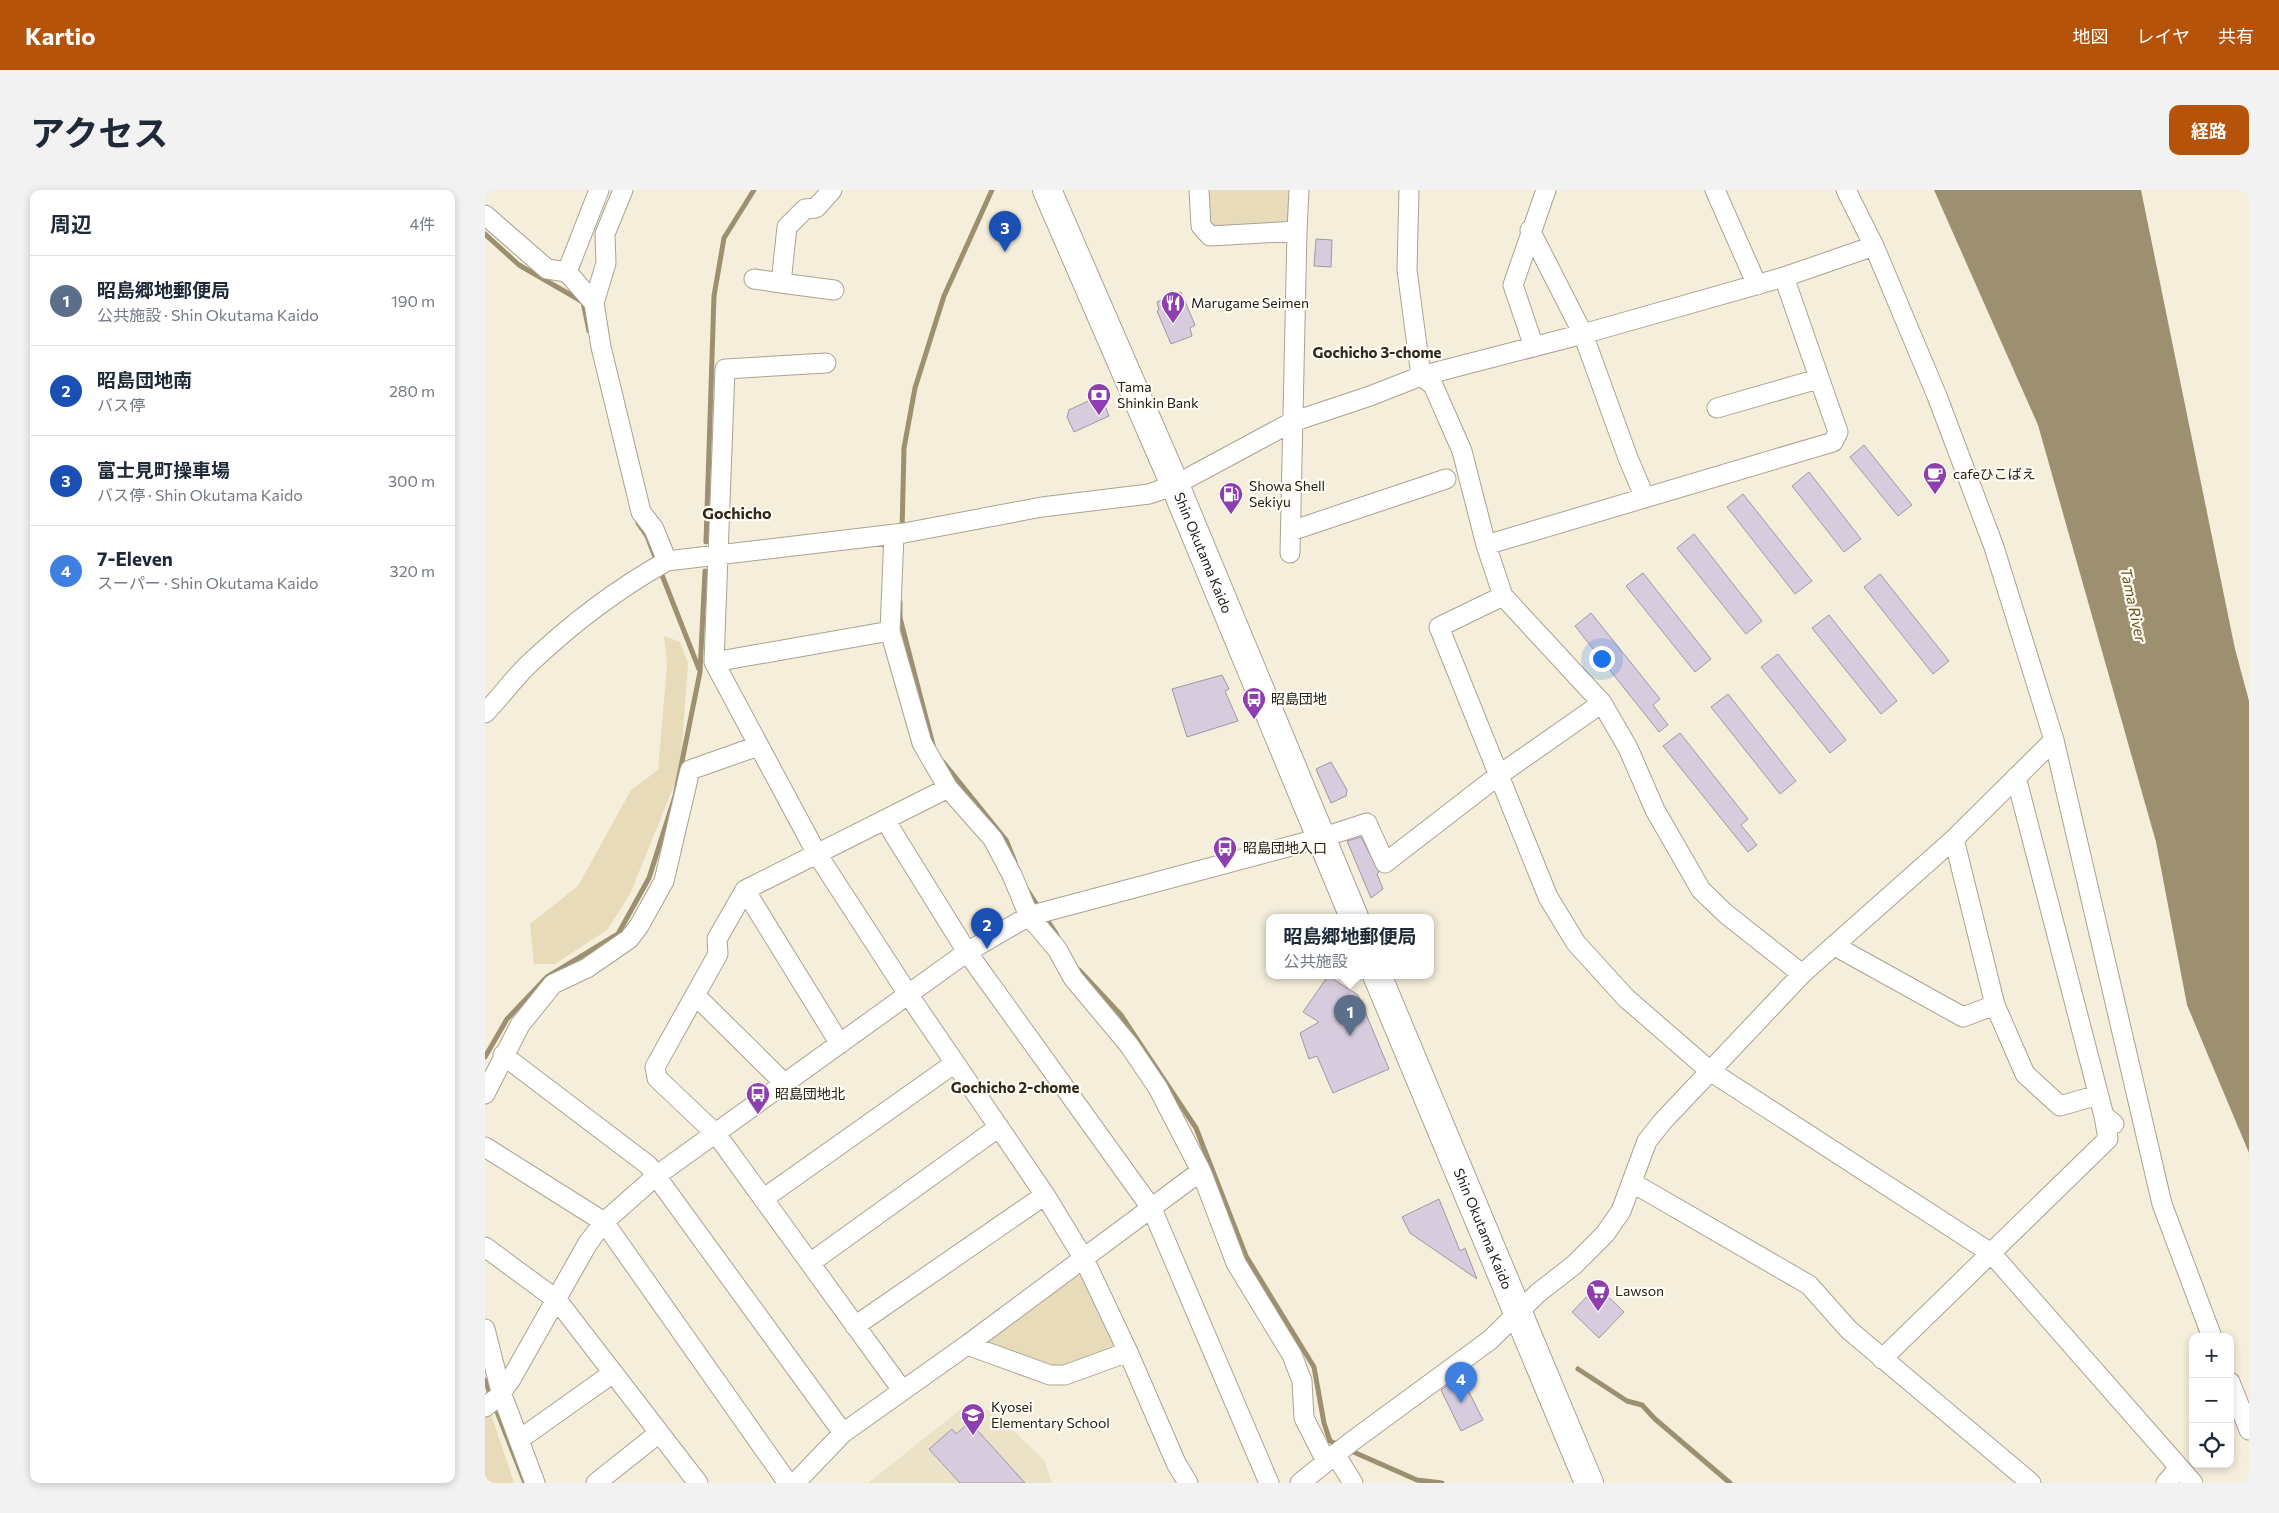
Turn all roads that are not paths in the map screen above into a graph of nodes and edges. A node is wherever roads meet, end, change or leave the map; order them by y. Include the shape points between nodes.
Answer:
1 (599, 190) edge
2 (623, 190) edge
3 (832, 190) edge
4 (1047, 190) edge
5 (1199, 190) edge
6 (1299, 190) edge
7 (1409, 190) edge
8 (1546, 190) edge
9 (1715, 190) edge
10 (1846, 190) edge
11 (485, 215) edge
12 (1530, 230) junction
13 (1297, 231) junction
14 (1868, 248) dead end
15 (567, 272) junction
16 (1783, 277) junction
17 (754, 279) dead end
18 (781, 283) junction
19 (1757, 284) junction
20 (834, 290) dead end
21 (594, 303) junction
22 (1583, 334) junction
23 (1534, 347) junction
24 (826, 363) dead end
25 (1421, 376) junction
26 (1818, 378) junction
27 (1717, 408) dead end
28 (1293, 422) junction
29 (1446, 479) dead end
30 (1175, 485) junction
31 (1645, 498) junction
32 (1291, 531) junction
33 (898, 534) junction
34 (1486, 545) junction
35 (1290, 553) dead end
36 (719, 555) junction
37 (661, 564) junction
38 (1503, 596) junction
39 (890, 631) junction
40 (715, 662) junction
41 (1602, 703) junction
42 (485, 713) edge
43 (2054, 740) junction
44 (758, 746) junction
45 (1499, 775) junction
46 (2016, 777) junction
47 (948, 788) junction
48 (885, 820) junction
49 (1321, 838) junction
50 (1953, 839) junction
51 (817, 854) junction
52 (745, 890) junction
53 (1038, 913) junction
54 (1352, 914) edge
55 (1835, 946) junction
56 (967, 952) junction
57 (1802, 974) junction
58 (1379, 979) edge
59 (908, 994) junction
60 (695, 996) junction
61 (1995, 1005) junction
62 (840, 1044) junction
63 (503, 1055) junction
64 (955, 1063) junction
65 (1710, 1071) junction
66 (785, 1084) junction
67 (485, 1094) edge
68 (2098, 1095) junction
69 (999, 1127) junction
70 (717, 1135) junction
71 (485, 1147) edge
72 (1201, 1171) junction
73 (656, 1176) junction
74 (1633, 1184) junction
75 (1045, 1196) junction
76 (763, 1199) junction
77 (1151, 1209) junction
78 (604, 1222) junction
79 (485, 1247) edge
80 (1991, 1253) junction
81 (1084, 1259) junction
82 (810, 1263) junction
83 (557, 1300) junction
84 (1517, 1312) junction
85 (855, 1326) junction
86 (485, 1329) edge
87 (2211, 1333) edge
88 (967, 1345) junction
89 (1128, 1352) junction
90 (1882, 1359) junction
91 (613, 1373) junction
92 (902, 1390) junction
93 (2234, 1392) edge
94 (493, 1400) edge
95 (2249, 1430) edge
96 (659, 1432) junction
97 (843, 1433) junction
98 (519, 1439) junction
99 (1338, 1452) junction
100 (2179, 1468) junction
101 (535, 1483) edge
102 (596, 1483) edge
103 (698, 1483) edge
104 (788, 1483) edge
105 (795, 1483) edge
106 (1188, 1483) edge
107 (1269, 1483) edge
108 (1300, 1483) edge
109 (1353, 1483) edge
110 (1589, 1483) edge
111 (2031, 1483) edge
112 (2166, 1483) edge
113 (2193, 1483) edge

1 - 15 street
2 - 21 street via 605,234 606,264
3 - 18 street via 816,208 805,209 787,227
4 - 30 main road, Shin Okutama Kaido
5 - 13 street via 1201,226 1210,236
6 - 13 street
7 - 25 street via 1407,270
8 - 12 street
9 - 19 street
10 - 43 street via 1874,246 1937,396 1991,538
11 - 15 street via 547,269
12 - 22 street
12 - 23 street via 1513,286
13 - 28 street
14 - 16 street
15 - 21 street
16 - 19 street
16 - 26 street
17 - 18 street
18 - 20 street
19 - 22 street
21 - 37 street via 605,366 641,512 653,529
22 - 23 street
22 - 31 street
23 - 25 street
24 - 36 street via 725,370
25 - 28 street
25 - 34 street via 1433,385 1462,451
26 - 27 street
26 - 31 street via 1838,432 1833,442
28 - 30 street
28 - 32 street
29 - 32 street
30 - 33 street via 1149,494 1042,507
30 - 49 main road, Shin Okutama Kaido
31 - 34 street
32 - 35 street
33 - 36 street
33 - 39 street
34 - 38 street
36 - 37 street
36 - 40 street
37 - 42 street via 565,632 527,666
38 - 41 street
38 - 45 street via 1439,627
39 - 40 street
39 - 47 street via 922,743
40 - 44 street
41 - 45 street
41 - 57 street via 1628,748 1655,810 1701,890
43 - 46 street
43 - 87 street via 2162,1204
44 - 51 street
44 - 63 street via 690,770 664,881 639,926 629,939 587,968 553,984 520,1025
45 - 49 street via 1385,863 1367,823
45 - 65 street via 1548,897 1576,943 1626,998
46 - 50 street
46 - 68 street
47 - 48 street
47 - 53 street via 993,839
48 - 51 street
48 - 56 street
49 - 53 street
49 - 54 main road, Shin Okutama Kaido
50 - 55 street
50 - 61 street
51 - 52 street
51 - 59 street
52 - 60 street via 717,939 718,954
52 - 62 street
53 - 56 street
53 - 72 street via 1073,978 1129,1045 1158,1088
55 - 57 street
55 - 61 street via 1963,1017
56 - 59 street
56 - 77 street
57 - 65 street
58 - 84 main road, Shin Okutama Kaido
59 - 62 street
59 - 64 street
60 - 66 street
60 - 70 street via 655,1067 657,1078
61 - 68 street via 2025,1074 2060,1106
62 - 66 street
63 - 67 street
63 - 73 street via 647,1165
64 - 69 street
64 - 76 street
65 - 74 street via 1647,1141
65 - 80 street
66 - 70 street
68 - 80 street via 2109,1120 2108,1139
69 - 75 street
69 - 82 street
70 - 73 street
70 - 76 street
71 - 78 street
72 - 77 street
72 - 99 street via 1236,1263 1292,1355 1302,1381 1304,1418
73 - 78 street
73 - 97 street
74 - 84 street via 1621,1211 1605,1234 1574,1265
74 - 90 street via 1809,1285 1849,1330
75 - 81 street
75 - 85 street
76 - 82 street
77 - 81 street
77 - 107 street
78 - 83 street via 588,1243
78 - 104 street
79 - 83 street
80 - 90 street
80 - 100 street
81 - 88 street
81 - 89 street
82 - 85 street
83 - 91 street
83 - 94 street
84 - 99 street via 1490,1340
84 - 110 main road, Shin Okutama Kaido
85 - 92 street
86 - 94 street
88 - 89 street via 1050,1375 1065,1375
88 - 92 street
89 - 106 street via 1176,1463
90 - 111 street
91 - 96 street
91 - 98 street
92 - 97 street
93 - 95 street
94 - 98 street
96 - 102 street
96 - 103 street
97 - 105 street
98 - 101 street
99 - 108 street
99 - 109 street
100 - 112 street
100 - 113 street

